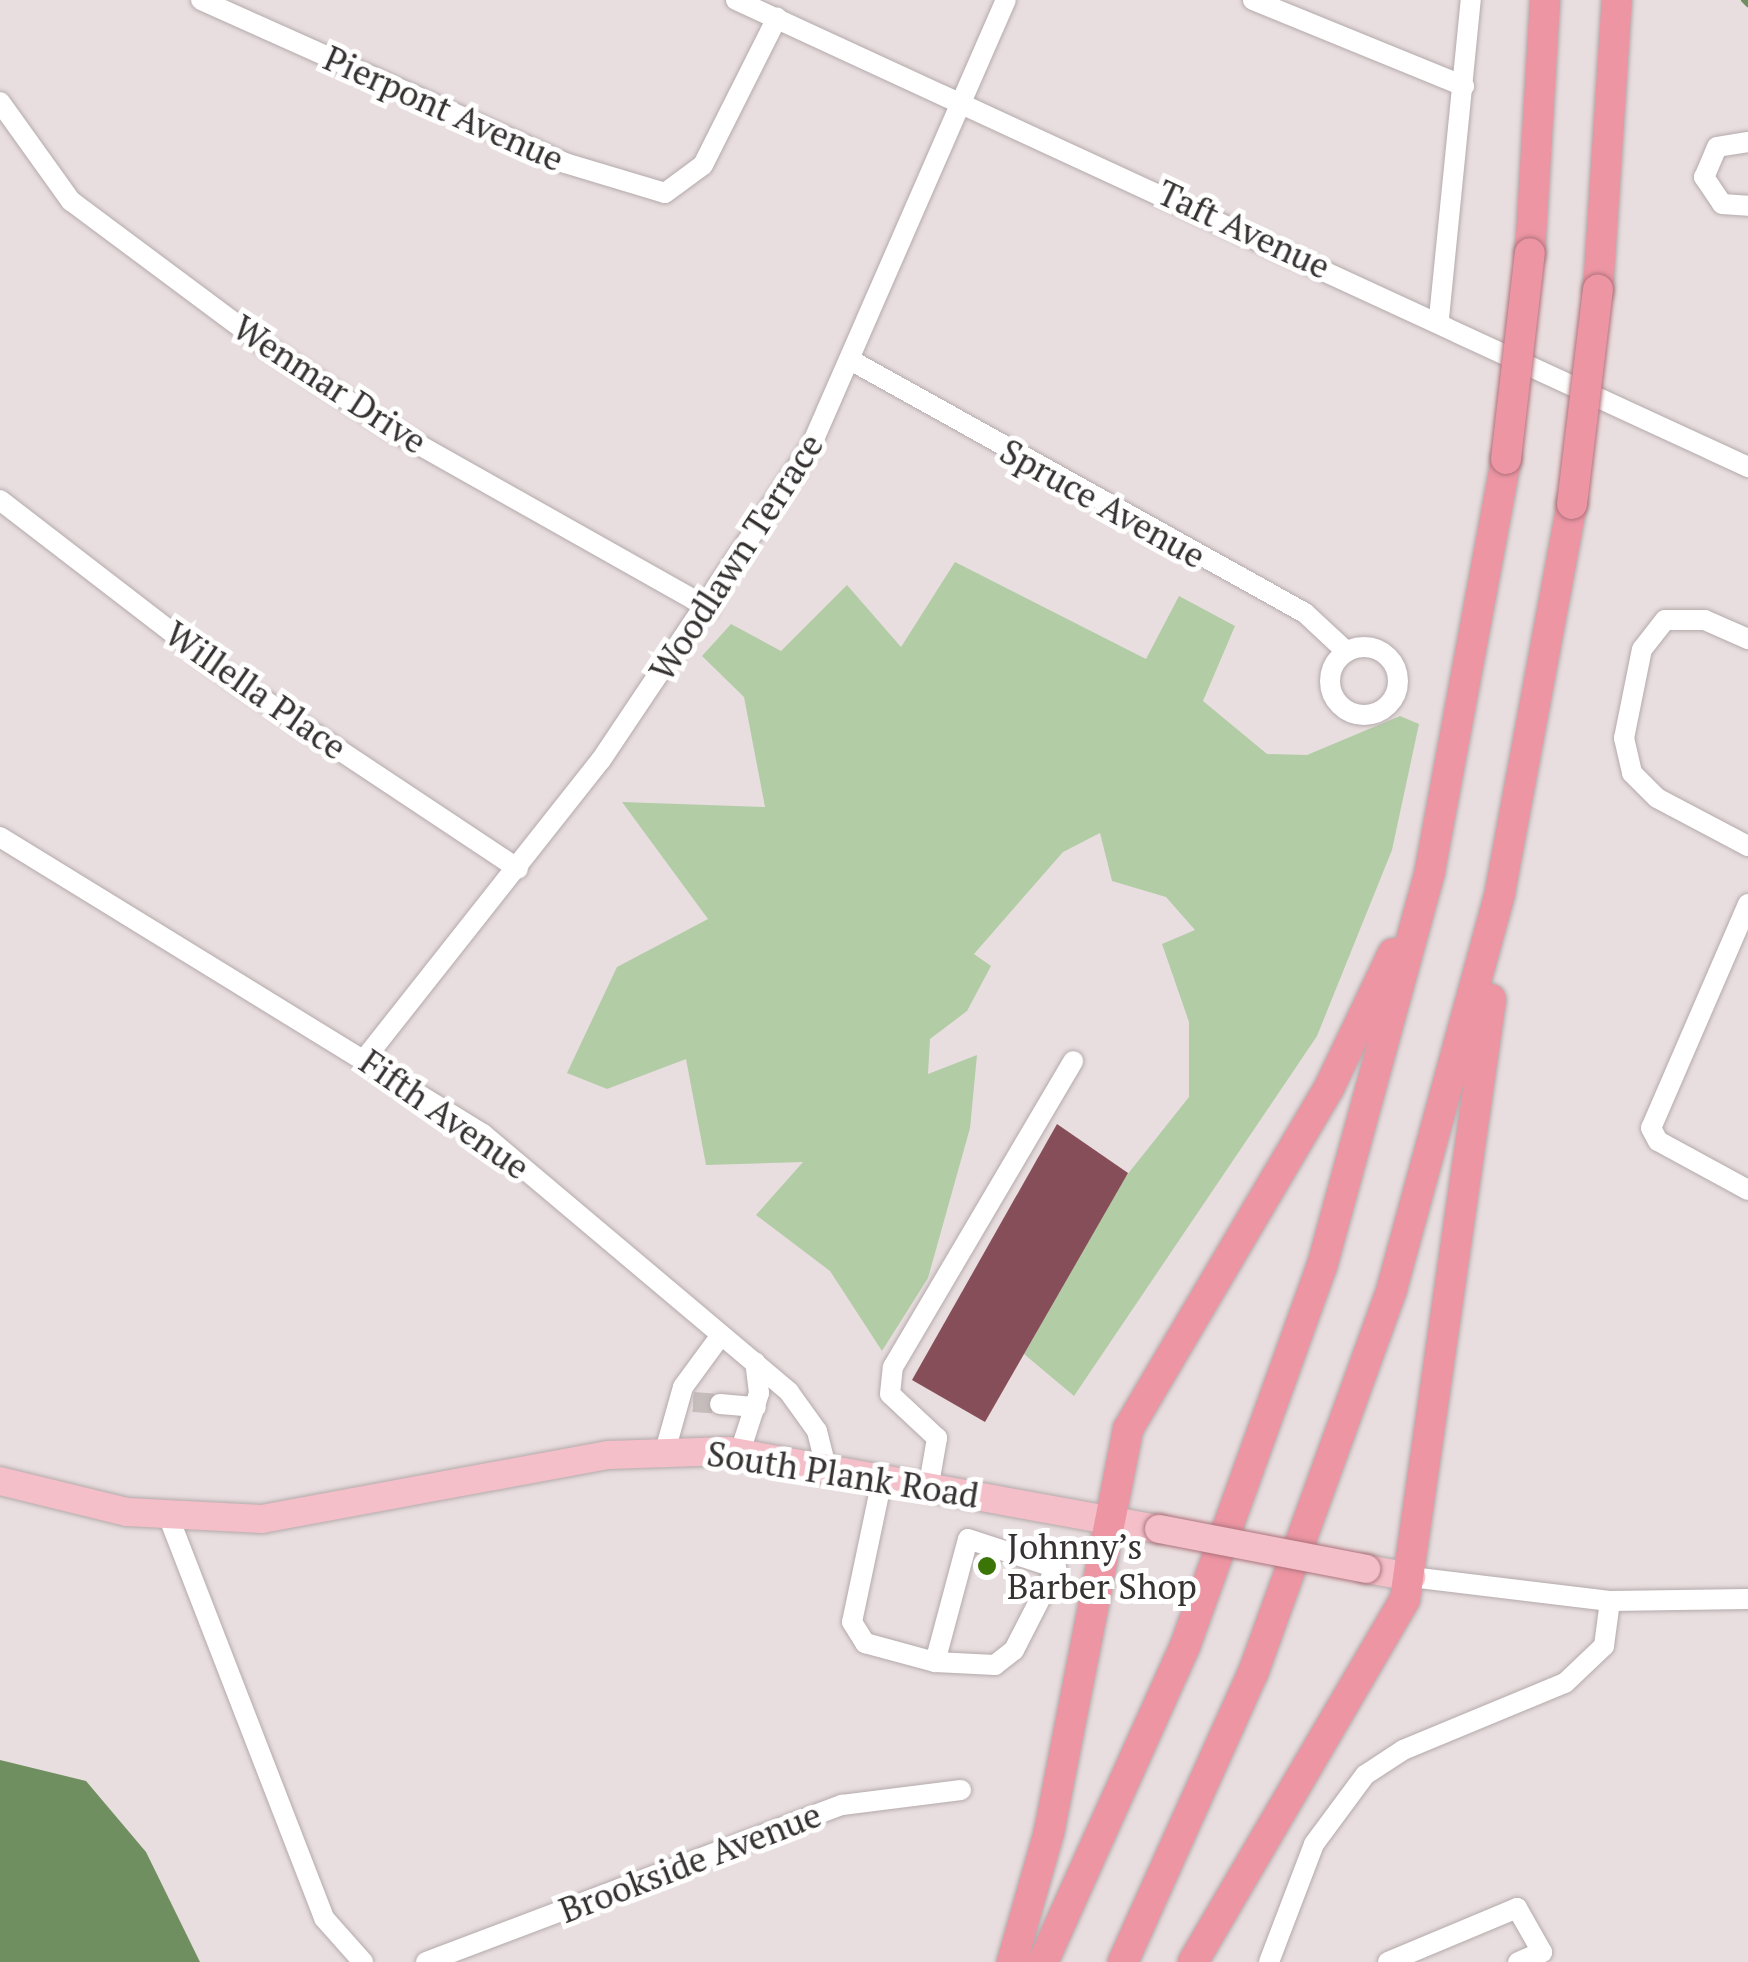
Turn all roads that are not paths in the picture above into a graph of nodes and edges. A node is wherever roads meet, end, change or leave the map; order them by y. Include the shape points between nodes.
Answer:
1 (201, 0) edge
2 (736, 0) edge
3 (1006, 0) edge
4 (1254, 0) edge
5 (1471, 0) edge
6 (1545, 0) edge
7 (1617, 0) edge
8 (777, 18) junction
9 (1464, 86) junction
10 (960, 100) junction
11 (0, 102) edge
12 (1748, 142) edge
13 (1748, 206) edge
14 (1439, 318) junction
15 (854, 362) junction
16 (1748, 467) edge
17 (0, 500) edge
18 (709, 608) junction
19 (1748, 639) edge
20 (1347, 652) dead end
21 (1452, 771) junction
22 (1522, 786) junction
23 (0, 837) edge
24 (1748, 846) edge
25 (518, 870) junction
26 (1748, 904) edge
27 (367, 1056) junction
28 (1073, 1061) dead end
29 (1748, 1190) edge
30 (721, 1335) junction
31 (755, 1362) junction
32 (720, 1404) tunnel mouth
33 (756, 1407) junction
34 (665, 1451) junction
35 (740, 1452) junction
36 (825, 1464) junction
37 (882, 1475) junction
38 (0, 1482) edge
39 (929, 1484) junction
40 (169, 1518) junction
41 (1109, 1520) junction
42 (1410, 1577) junction
43 (1748, 1598) edge
44 (1610, 1601) junction
45 (935, 1662) junction
46 (961, 1790) dead end
47 (363, 1962) edge
48 (426, 1962) edge
49 (1012, 1962) edge
50 (1043, 1962) edge
51 (1123, 1962) edge
52 (1193, 1962) edge
53 (1269, 1962) edge
54 (1388, 1962) edge
55 (1518, 1962) edge

1 - 8 street, Pierpont Avenue via 565,164 665,194 690,181
2 - 8 street, Taft Avenue
3 - 10 street, Woodlawn Terrace
4 - 9 street
5 - 9 street
6 - 21 highway, bridge via 1530,253 1506,459
7 - 22 highway, bridge via 1598,290 1572,504
8 - 10 street, Taft Avenue
9 - 14 street
10 - 14 street, Taft Avenue
10 - 15 street, Woodlawn Terrace
11 - 18 street, Wenmar Drive via 71,201 263,344 391,428
12 - 13 street via 1717,148 1704,177 1722,204
14 - 16 street, Taft Avenue
15 - 18 street, Woodlawn Terrace
15 - 20 street, Spruce Avenue via 1306,613
17 - 25 street, Willella Place via 234,680
18 - 25 street, Woodlawn Terrace
19 - 24 street via 1706,620 1665,620 1642,649 1624,738 1639,783
21 - 41 highway via 1374,1004 1143,1396 1117,1461
21 - 50 highway via 1380,1069 1291,1361 1185,1646
22 - 42 highway
22 - 51 highway via 1450,1088 1364,1372 1252,1673
23 - 27 street, Fifth Avenue
25 - 27 street, Woodlawn Terrace
26 - 29 street via 1652,1116 1658,1141
27 - 30 street, Fifth Avenue via 484,1134
28 - 39 street via 893,1368 890,1394 937,1438
30 - 31 street, Fifth Avenue
30 - 34 street
31 - 33 street
31 - 36 street, Fifth Avenue via 805,1410
32 - 33 street
33 - 35 street
34 - 35 main road, South Plank Road
34 - 40 main road, South Plank Road via 305,1514
35 - 36 main road, South Plank Road
36 - 37 main road, South Plank Road
37 - 39 main road, South Plank Road
37 - 45 street via 852,1622 865,1643
38 - 40 main road, South Plank Road
39 - 41 main road, South Plank Road
40 - 47 street via 324,1918
41 - 42 main road, South Plank Road, bridge
41 - 49 highway via 1049,1832
42 - 44 street, South Plank Road
42 - 52 highway via 1398,1617
43 - 44 street, South Plank Road
44 - 53 street via 1604,1646 1565,1683 1402,1750 1365,1775 1314,1844
45 - 45 street via 968,1539 1056,1568 1014,1650 995,1665
46 - 48 street, Brookside Avenue via 842,1805
54 - 55 street via 1516,1908 1542,1952

